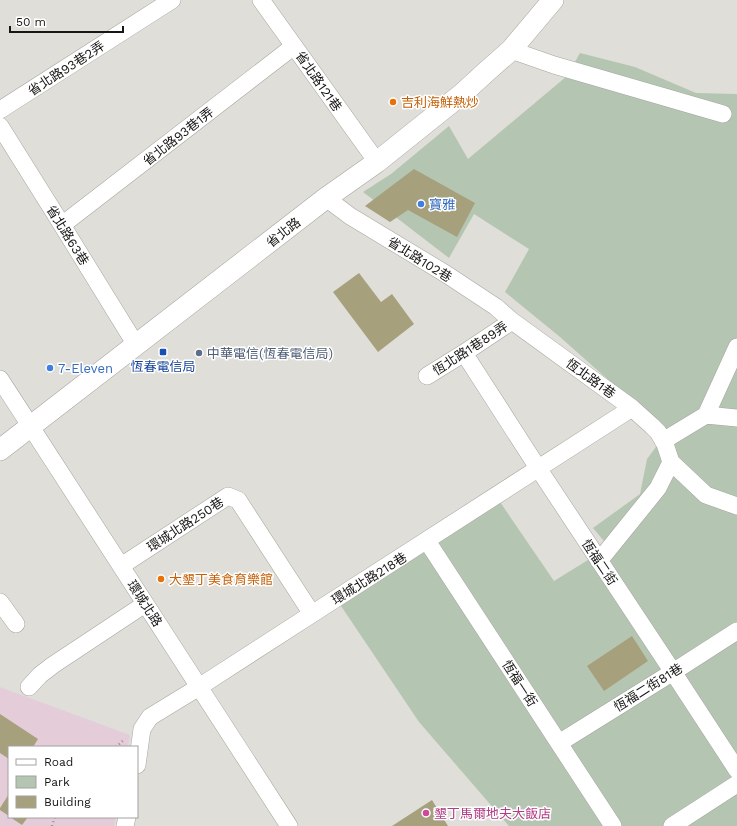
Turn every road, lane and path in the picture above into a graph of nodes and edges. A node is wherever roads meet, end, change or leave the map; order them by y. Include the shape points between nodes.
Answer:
1 (172, 0) edge
2 (261, 0) edge
3 (552, 0) edge
4 (294, 46) junction
5 (511, 50) junction
6 (0, 110) edge
7 (723, 114) dead end
8 (0, 126) edge
9 (377, 162) junction
10 (326, 198) junction
11 (62, 225) junction
12 (512, 321) junction
13 (136, 345) junction
14 (737, 347) edge
15 (464, 353) junction
16 (427, 376) dead end
17 (0, 380) edge
18 (632, 408) junction
19 (706, 415) junction
20 (737, 418) edge
21 (31, 426) junction
22 (663, 441) junction
23 (0, 450) edge
24 (671, 462) junction
25 (538, 468) junction
26 (737, 506) edge
27 (427, 541) junction
28 (599, 561) junction
29 (121, 566) junction
30 (0, 602) edge
31 (145, 604) junction
32 (312, 614) junction
33 (16, 624) dead end
34 (737, 631) edge
35 (673, 672) junction
36 (29, 687) dead end
37 (199, 687) junction
38 (559, 742) junction
39 (138, 758) edge
40 (737, 770) edge
41 (737, 784) edge
42 (289, 826) edge
43 (613, 826) edge
44 (672, 826) edge

1 - 6 street, 省北路93巷2弄
2 - 4 street, 省北路121巷
3 - 5 main road, 省北路
4 - 9 street, 省北路121巷
4 - 11 street, 省北路93巷1弄
5 - 7 street
5 - 9 main road, 省北路 via 462,94
8 - 11 street, 省北路63巷
9 - 10 main road, 省北路
10 - 12 street, 省北路102巷 via 350,216 496,307
10 - 13 main road, 省北路
11 - 13 street, 省北路63巷
12 - 15 street, 恆北路1巷89弄
12 - 18 street, 恆北路1巷
13 - 21 main road, 省北路
14 - 19 street
15 - 16 street, 恆北路1巷89弄
15 - 25 street, 恆福二街
17 - 21 street, 環城北路
18 - 22 street, 恆北路1巷 via 658,432
18 - 25 street, 環城北路218巷
19 - 20 street
19 - 22 street
21 - 23 main road, 省北路
21 - 29 street, 環城北路
22 - 24 street, 恆北路1巷
24 - 26 street via 706,495
24 - 28 street via 658,488
25 - 27 street, 環城北路218巷
25 - 28 street, 恆福二街
27 - 32 street, 環城北路218巷
27 - 38 street, 恆福一街
28 - 35 street, 恆福二街
29 - 31 street, 環城北路
29 - 32 street, 環城北路250巷 via 228,496 238,500
30 - 33 street
31 - 36 street via 53,665
31 - 37 street, 環城北路
32 - 37 street, 環城北路218巷
34 - 35 street, 恆福二街81巷
35 - 38 street, 恆福二街81巷
35 - 40 street, 恆福二街
37 - 39 street, 環城北路218巷 via 150,717 142,729
37 - 42 street, 環城北路
38 - 43 street, 恆福一街
41 - 44 street

